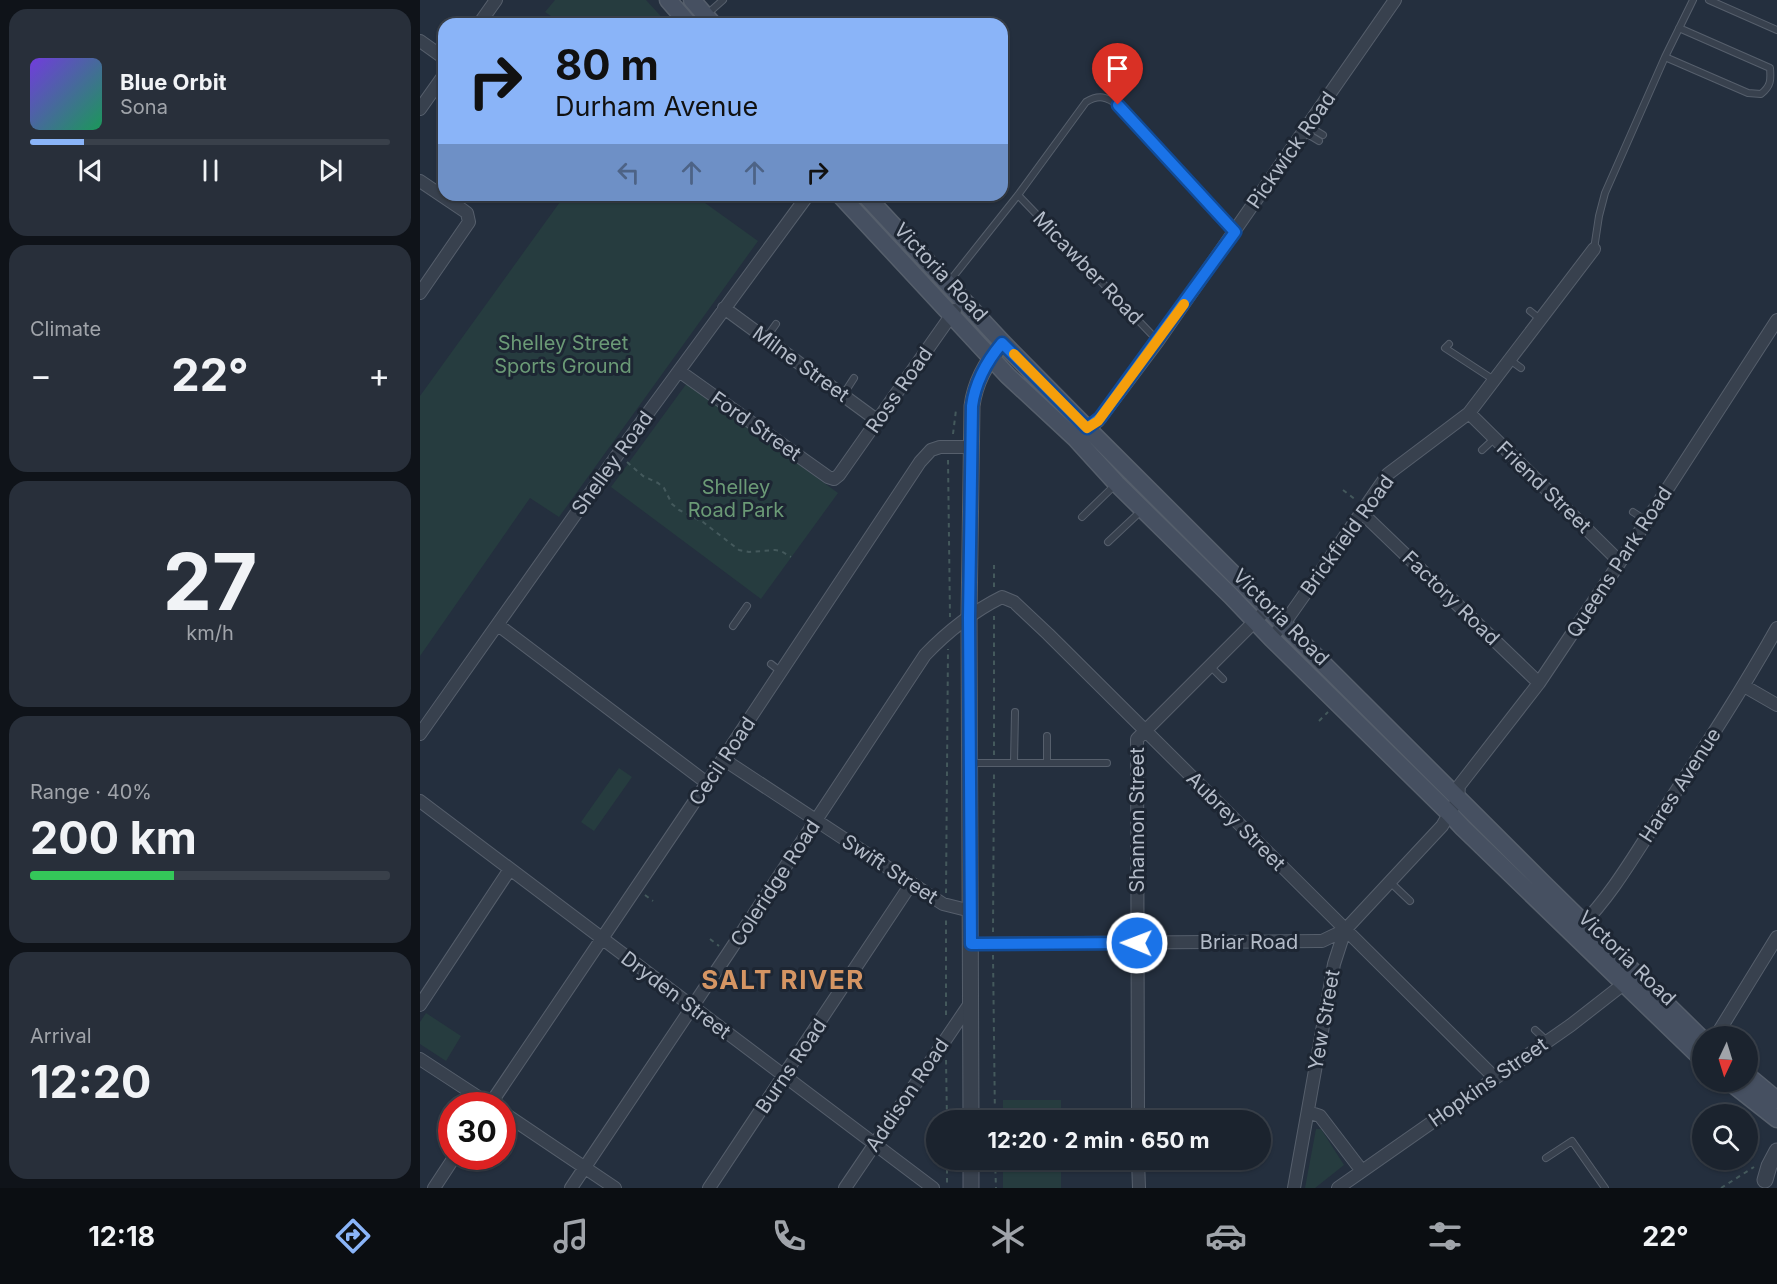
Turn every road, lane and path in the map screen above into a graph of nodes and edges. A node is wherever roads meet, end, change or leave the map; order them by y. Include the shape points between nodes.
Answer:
1 (496, 0) edge
2 (668, 0) edge
3 (692, 0) edge
4 (723, 0) edge
5 (1395, 0) edge
6 (1694, 0) edge
7 (1709, 0) edge
8 (483, 18) edge
9 (684, 18) edge
10 (703, 18) edge
11 (708, 18) edge
12 (1678, 28) junction
13 (1777, 30) edge
14 (420, 41) edge
15 (438, 54) edge
16 (1665, 57) junction
17 (438, 84) edge
18 (420, 109) edge
19 (1306, 129) junction
20 (1321, 138) dead end
21 (420, 181) edge
22 (438, 193) edge
23 (1018, 195) junction
24 (450, 201) edge
25 (804, 201) edge
26 (845, 201) edge
27 (868, 201) edge
28 (871, 201) edge
29 (860, 217) junction
30 (1235, 232) junction
31 (1594, 249) joint
32 (947, 284) junction
33 (420, 293) edge
34 (936, 298) junction
35 (963, 300) junction
36 (724, 308) junction
37 (1530, 310) dead end
38 (951, 315) junction
39 (1540, 319) junction
40 (1777, 320) edge
41 (776, 324) dead end
42 (766, 338) junction
43 (1158, 340) junction
44 (1002, 343) junction
45 (1449, 344) dead end
46 (991, 357) junction
47 (1510, 360) junction
48 (1521, 368) dead end
49 (679, 371) junction
50 (854, 378) dead end
51 (1494, 380) junction
52 (843, 395) junction
53 (957, 403) dead end
54 (1469, 413) junction
55 (878, 421) junction
56 (1081, 434) junction
57 (1495, 438) junction
58 (950, 446) junction
59 (972, 447) junction
60 (1482, 450) dead end
61 (618, 454) junction
62 (834, 479) joint
63 (1117, 484) junction
64 (1143, 509) junction
65 (1633, 512) dead end
66 (1362, 513) junction
67 (1082, 517) dead end
68 (1647, 521) junction
69 (1108, 543) dead end
70 (791, 557) dead end
71 (1620, 562) junction
72 (994, 565) dead end
73 (994, 601) junction
74 (747, 606) dead end
75 (1261, 615) junction
76 (969, 618) junction
77 (498, 625) junction
78 (1283, 625) junction
79 (744, 626) dead end
80 (1777, 628) edge
81 (949, 632) junction
82 (1271, 638) junction
83 (1209, 666) junction
84 (1223, 679) dead end
85 (1539, 683) junction
86 (1744, 686) junction
87 (1777, 705) edge
88 (1015, 712) dead end
89 (1329, 712) dead end
90 (1319, 721) dead end
91 (1144, 730) junction
92 (420, 735) edge
93 (1047, 736) dead end
94 (723, 759) junction
95 (994, 762) junction
96 (970, 763) junction
97 (1014, 763) junction
98 (1047, 763) junction
99 (1107, 763) dead end
100 (707, 783) junction
101 (420, 802) edge
102 (1454, 806) junction
103 (816, 820) junction
104 (510, 869) junction
105 (1390, 882) junction
106 (911, 884) junction
107 (1410, 901) dead end
108 (946, 905) junction
109 (971, 911) junction
110 (1579, 929) junction
111 (1345, 930) junction
112 (601, 938) junction
113 (1777, 938) edge
114 (993, 943) junction
115 (1137, 943) junction
116 (971, 944) junction
117 (1630, 979) junction
118 (971, 1002) junction
119 (420, 1005) edge
120 (692, 1008) junction
121 (1722, 1026) edge
122 (1535, 1030) dead end
123 (1692, 1031) edge
124 (946, 1038) junction
125 (1546, 1041) junction
126 (1692, 1048) edge
127 (420, 1059) edge
128 (784, 1075) junction
129 (1494, 1077) junction
130 (1758, 1085) edge
131 (470, 1092) edge
132 (499, 1092) edge
133 (1743, 1092) edge
134 (1777, 1101) edge
135 (947, 1110) edge
136 (971, 1110) edge
137 (995, 1110) edge
138 (1138, 1110) edge
139 (1308, 1112) junction
140 (1777, 1119) edge
141 (516, 1121) edge
142 (874, 1143) junction
143 (1777, 1151) edge
144 (1546, 1158) dead end
145 (1761, 1164) dead end
146 (584, 1167) junction
147 (446, 1170) edge
148 (947, 1170) edge
149 (971, 1170) edge
150 (995, 1170) edge
151 (1138, 1170) edge
152 (1362, 1171) junction
153 (1765, 1180) edge
154 (947, 1186) dead end
155 (434, 1188) edge
156 (571, 1188) edge
157 (615, 1188) edge
158 (709, 1188) edge
159 (845, 1188) edge
160 (933, 1188) edge
161 (970, 1188) edge
162 (996, 1188) edge
163 (1139, 1188) edge
164 (1294, 1188) edge
165 (1338, 1188) edge
166 (1605, 1188) edge
167 (1721, 1188) edge

1 - 8 street
2 - 9 main road
3 - 10 main road
4 - 11 lane
5 - 19 street, Pickwick Road
6 - 12 lane
7 - 13 lane
12 - 16 lane
12 - 16 lane via 1770,68 1768,88 1761,94 1748,93
14 - 15 street
16 - 31 lane via 1605,193
17 - 18 street
19 - 20 lane
19 - 30 street, Pickwick Road
21 - 22 street
23 - 30 lane via 1086,102 1103,97 1118,105
23 - 32 lane
23 - 43 lane, Micawber Road
24 - 33 street via 469,218 467,227
25 - 36 street, Shelley Road
26 - 29 main road, Victoria Road
27 - 29 lane
28 - 32 main road, Victoria Road
29 - 34 main road, Victoria Road
30 - 43 street, Pickwick Road
31 - 39 street, Brickfield Road
32 - 34 lane
32 - 35 main road, Victoria Road
34 - 38 main road, Victoria Road
35 - 38 street, Ross Road
35 - 44 main road, Victoria Road
36 - 42 street, Milne Street
36 - 49 street, Shelley Road
37 - 39 lane
38 - 46 main road, Victoria Road
38 - 55 street, Ross Road
39 - 47 street, Brickfield Road
40 - 68 street, Queens Park Road
41 - 42 lane
42 - 52 street, Milne Street
43 - 56 street, Pickwick Road via 1098,421
44 - 46 street
44 - 56 main road, Victoria Road
45 - 51 lane via 1446,348
46 - 56 main road, Victoria Road via 1008,376
46 - 59 street via 974,393
47 - 48 lane
47 - 51 street, Brickfield Road
49 - 61 street, Shelley Road
49 - 62 street, Ford Street
50 - 52 lane
51 - 54 street, Brickfield Road
52 - 55 street, Milne Street
53 - 58 path
54 - 57 street, Friend Street
54 - 66 street, Brickfield Road via 1388,474
55 - 62 street, Ross Road
56 - 63 main road, Victoria Road
56 - 75 main road, Victoria Road
57 - 60 lane
57 - 71 street, Friend Street
58 - 59 street, Cecil Road
58 - 81 path
58 - 94 street, Cecil Road via 931,450 920,462 776,668
59 - 76 street
61 - 70 path via 664,488 679,510 703,522 739,550 775,550
61 - 77 street, Shelley Road
63 - 64 main road, Victoria Road
63 - 67 lane
64 - 69 lane
64 - 75 main road, Victoria Road via 1231,596
65 - 68 lane
66 - 78 street, Brickfield Road
66 - 85 street, Factory Road
68 - 71 street, Queens Park Road
71 - 85 street, Queens Park Road
72 - 73 path
73 - 76 street
73 - 91 street, Aubrey Street via 1002,597 1014,602
73 - 95 path
74 - 79 lane via 735,623
75 - 78 main road, Victoria Road
75 - 82 main road, Victoria Road
75 - 83 street, Shannon Street
76 - 81 street, Coleridge Road
76 - 96 street
77 - 92 street, Shelley Road
77 - 100 street
78 - 82 street, Brickfield Road
78 - 102 main road, Victoria Road
80 - 86 street, Hares Avenue
81 - 103 street, Coleridge Road via 925,655
81 - 108 path
82 - 102 main road, Victoria Road
83 - 84 lane
83 - 91 street, Shannon Street
85 - 102 street, Queens Park Road via 1459,786
86 - 87 street
86 - 110 street, Hares Avenue via 1628,865
88 - 97 lane
89 - 90 path
91 - 111 street, Aubrey Street
91 - 115 street, Shannon Street via 1137,739
93 - 98 lane
94 - 100 street, Cecil Road
94 - 103 street, Swift Street
95 - 96 lane
95 - 97 lane
95 - 114 path
96 - 109 street
97 - 98 lane
98 - 99 lane
100 - 112 street, Cecil Road
101 - 104 street, Dryden Street
102 - 105 street, Queens Park Road via 1442,826
102 - 110 main road, Victoria Road via 1509,874
103 - 106 street, Swift Street
103 - 120 street, Coleridge Road
104 - 112 street, Dryden Street
104 - 119 street
105 - 107 lane
105 - 111 street, Queens Park Road
106 - 108 street, Swift Street
106 - 128 street, Burns Road
108 - 109 street, Swift Street
108 - 124 path
109 - 116 street
110 - 117 main road, Victoria Road
111 - 115 street, Briar Road via 1322,941
111 - 129 street, Aubrey Street
111 - 139 street, Yew Street via 1334,964
112 - 120 street, Dryden Street
112 - 132 street, Cecil Road
113 - 121 street
114 - 115 street, Briar Road
114 - 116 street, Briar Road
114 - 137 path
115 - 138 street, Shannon Street
116 - 118 street
117 - 123 main road, Victoria Road
117 - 125 street, Hopkins Street
117 - 126 main road, Victoria Road
118 - 124 street, Addison Road
118 - 136 street
120 - 128 street, Dryden Street
120 - 146 street, Coleridge Road
122 - 125 lane
124 - 135 path
124 - 142 street, Addison Road
125 - 129 street, Hopkins Street
127 - 131 street
128 - 142 street, Dryden Street
128 - 158 street, Burns Road
129 - 152 street, Hopkins Street
130 - 134 main road
133 - 140 main road
139 - 152 street via 1320,1116
139 - 164 street, Yew Street
141 - 146 street
142 - 159 street, Addison Road
142 - 160 street, Dryden Street
143 - 153 street
144 - 166 lane via 1572,1140
145 - 167 path
146 - 156 street, Coleridge Road
146 - 157 street
147 - 155 street
148 - 154 path
149 - 161 street
150 - 162 path
151 - 163 street
152 - 165 street, Hopkins Street

